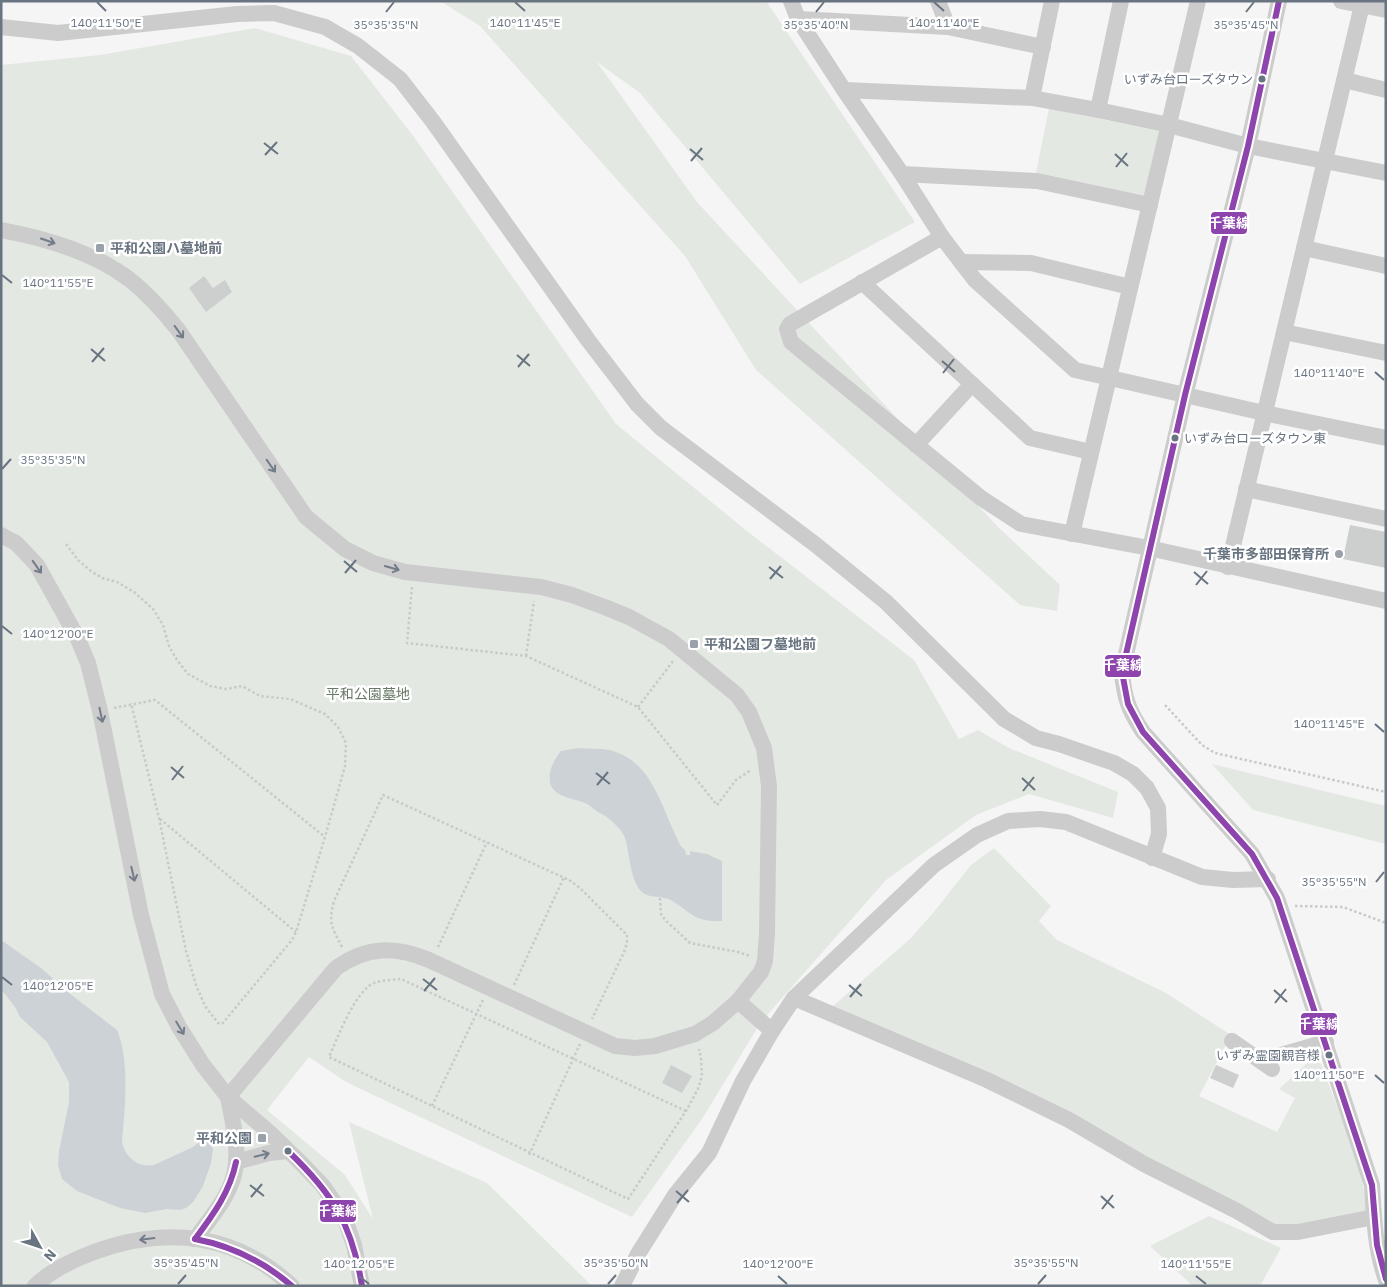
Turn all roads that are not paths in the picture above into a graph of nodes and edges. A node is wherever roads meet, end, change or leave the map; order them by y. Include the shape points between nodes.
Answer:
1 (791, 1) edge
2 (938, 1) edge
3 (1052, 1) edge
4 (1121, 1) edge
5 (1198, 1) edge
6 (1280, 1) edge
7 (1342, 1) edge
8 (1362, 5) junction
9 (1386, 10) edge
10 (798, 19) junction
11 (1, 27) edge
12 (948, 27) junction
13 (1042, 47) junction
14 (1344, 80) junction
15 (844, 90) junction
16 (1386, 90) edge
17 (1032, 98) junction
18 (1098, 110) junction
19 (1169, 125) junction
20 (1248, 146) junction
21 (1324, 161) junction
22 (1386, 173) edge
23 (902, 174) junction
24 (1150, 205) junction
25 (1, 230) edge
26 (942, 237) junction
27 (1304, 248) junction
28 (961, 262) junction
29 (1386, 266) edge
30 (862, 282) junction
31 (1130, 287) junction
32 (1284, 332) junction
33 (1386, 353) edge
34 (1109, 378) junction
35 (972, 384) junction
36 (1185, 395) junction
37 (1264, 413) junction
38 (1386, 438) edge
39 (916, 445) junction
40 (1092, 452) junction
41 (1246, 490) junction
42 (1386, 519) edge
43 (1, 534) edge
44 (1072, 534) junction
45 (1149, 548) junction
46 (1228, 567) junction
47 (1386, 601) edge
48 (1152, 858) junction
49 (1268, 879) junction
50 (794, 998) junction
51 (738, 1001) junction
52 (772, 1031) junction
53 (1232, 1040) dead end
54 (1326, 1042) junction
55 (1282, 1055) dead end
56 (1272, 1069) dead end
57 (228, 1097) junction
58 (288, 1151) junction
59 (236, 1162) junction
60 (1374, 1217) junction
61 (195, 1238) junction
62 (1386, 1280) edge
63 (34, 1286) edge
64 (292, 1286) edge
65 (362, 1286) edge
66 (622, 1286) edge

1 - 10 street
2 - 12 street
3 - 13 street
4 - 18 street
5 - 19 street
6 - 20 street
7 - 8 street
8 - 9 street
8 - 14 street
10 - 12 street
10 - 15 street
11 - 48 street via 58,33 274,13 325,27 358,46 400,79 637,404 661,428 886,602 1004,719 1036,738 1114,763 1134,774 1147,788 1158,808 1159,834
12 - 13 street
13 - 17 street
14 - 16 street
14 - 21 street
15 - 17 street
15 - 23 street
17 - 18 street
18 - 19 street
19 - 20 street
19 - 24 street
20 - 21 street
20 - 36 street
21 - 22 street
21 - 27 street
23 - 24 street via 1037,181
23 - 26 street
24 - 31 street
25 -> 51 street via 69,249 82,248 106,260 114,270 143,291 179,331 306,517 345,549 374,563 414,573 536,587 572,595 607,608 676,644 681,641 697,655 700,664 737,695 749,712 764,748 768,786 767,946 760,972
26 - 28 street
26 - 30 street
27 - 29 street
27 - 32 street
28 - 31 street via 1031,264
28 - 34 street via 975,280 1075,370
30 - 35 street
30 - 39 street via 790,324 788,335 791,342
31 - 34 street
32 - 33 street
32 - 37 street
34 - 36 street
34 - 40 street
35 - 39 street
35 - 40 street via 1030,438
36 - 37 street
36 - 45 street
37 - 38 street
37 - 41 street
39 - 44 street via 981,498 1021,524
40 - 44 street
41 - 42 street
41 - 46 street
43 -> 57 street via 16,543 37,566 74,631 88,663 141,915 162,994 203,1065
44 - 45 street
45 - 46 street
45 - 49 street via 1122,672 1130,713 1143,732 1252,854
46 - 47 street
48 - 49 street via 1202,877
48 - 50 street via 1066,822 1040,819 1008,821 977,835 934,865
49 - 54 street via 1280,905
50 - 52 street
50 - 60 street via 987,1080 1069,1120 1273,1232 1298,1232
51 - 52 street
51 - 57 street via 694,1034 663,1044 635,1048 616,1046 412,953 397,950 368,952 336,968
52 - 66 street via 742,1081 709,1153 675,1195
53 - 56 street
54 - 55 street
54 - 60 street via 1372,1185
57 - 58 street
57 - 59 street
59 -> 58 street
58 - 65 street via 323,1186 346,1222
59 - 61 street via 223,1200
60 - 62 street via 1380,1265
61 -> 63 street via 130,1241 75,1260
61 - 64 street via 256,1259

